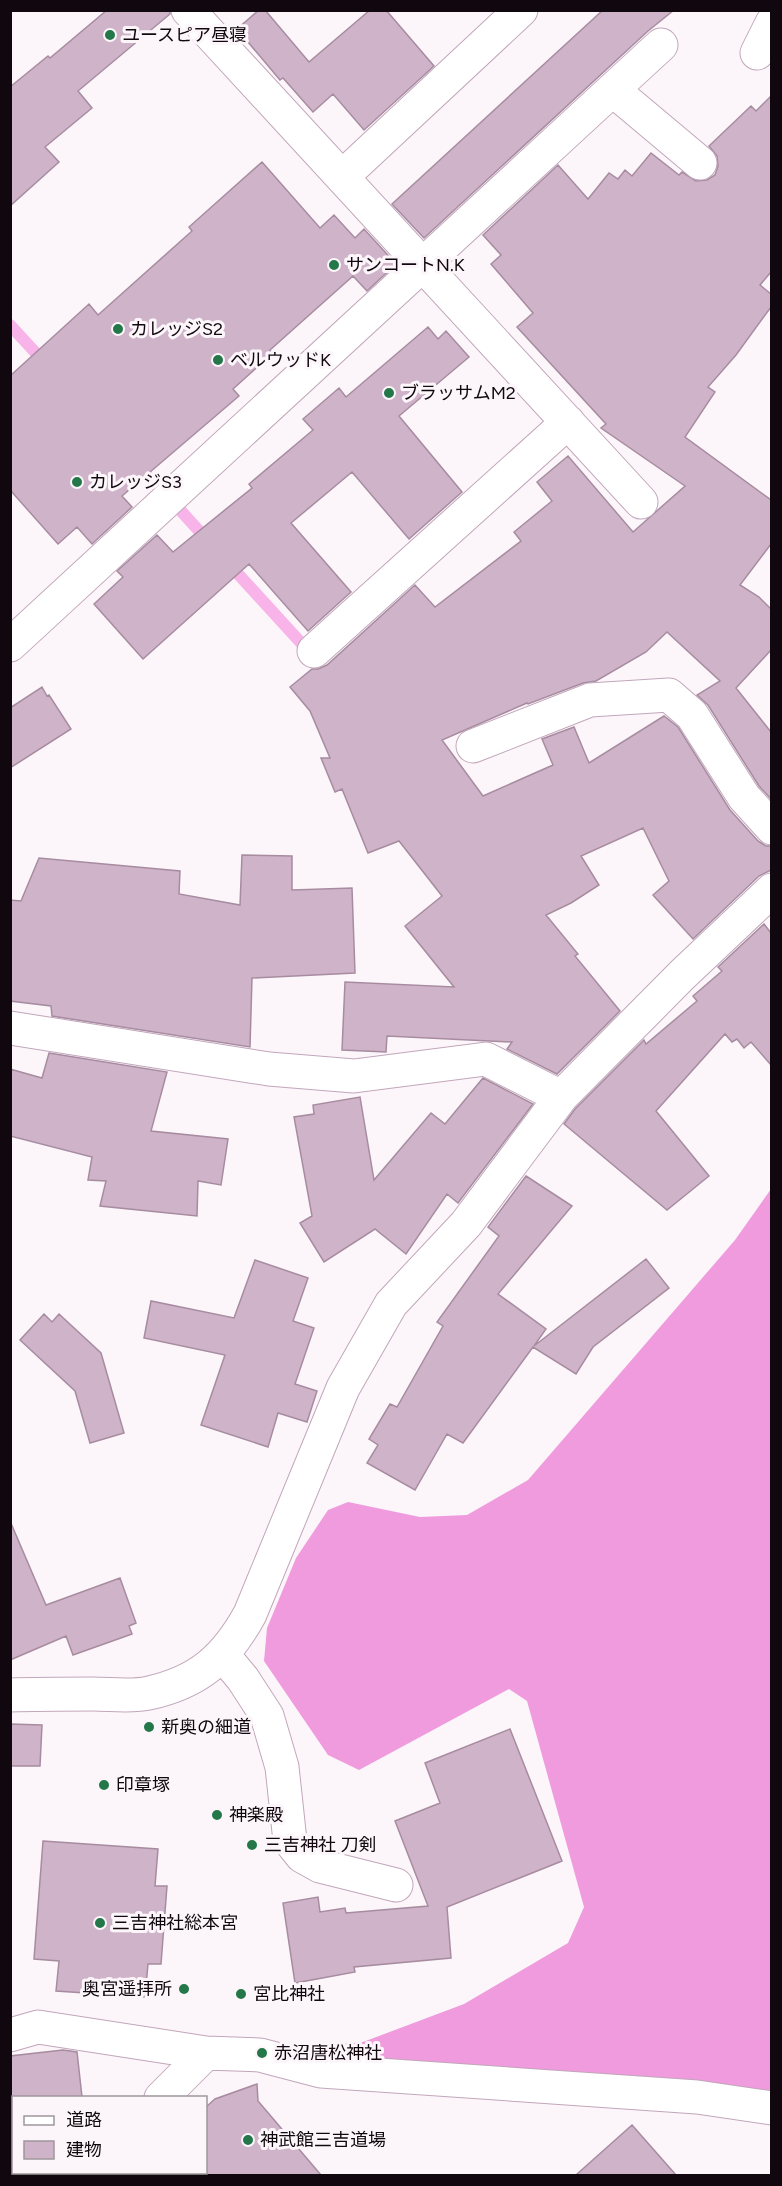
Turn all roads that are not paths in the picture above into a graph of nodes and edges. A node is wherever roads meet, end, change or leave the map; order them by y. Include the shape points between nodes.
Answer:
1 (188, 10) edge
2 (521, 10) edge
3 (771, 23) edge
4 (661, 45) dead end
5 (757, 53) dead end
6 (612, 90) junction
7 (700, 163) dead end
8 (342, 177) junction
9 (424, 266) junction
10 (568, 422) junction
11 (641, 502) dead end
12 (10, 645) edge
13 (314, 651) dead end
14 (473, 746) dead end
15 (771, 828) edge
16 (771, 890) edge
17 (10, 1028) edge
18 (561, 1097) junction
19 (223, 1655) junction
20 (10, 1695) edge
21 (396, 1885) dead end
22 (10, 2035) edge
23 (206, 2053) junction
24 (162, 2096) edge
25 (771, 2108) edge

1 - 8 street
2 - 8 street
3 - 5 street
4 - 6 street
6 - 7 street
6 - 9 street
8 - 9 street
9 - 10 street
9 - 12 street
10 - 11 street
10 - 13 street
14 - 15 street via 590,700 669,694 692,715 744,797
16 - 18 street
17 - 18 street via 269,1069 354,1076 486,1059
18 - 19 street via 466,1224 391,1304 343,1388 250,1614
19 - 20 street via 184,1681 147,1693
19 - 21 street via 267,1716 282,1767 290,1841 302,1856 320,1866
22 - 23 street via 38,2027
23 - 24 street
23 - 25 street via 260,2055 321,2070 697,2097

